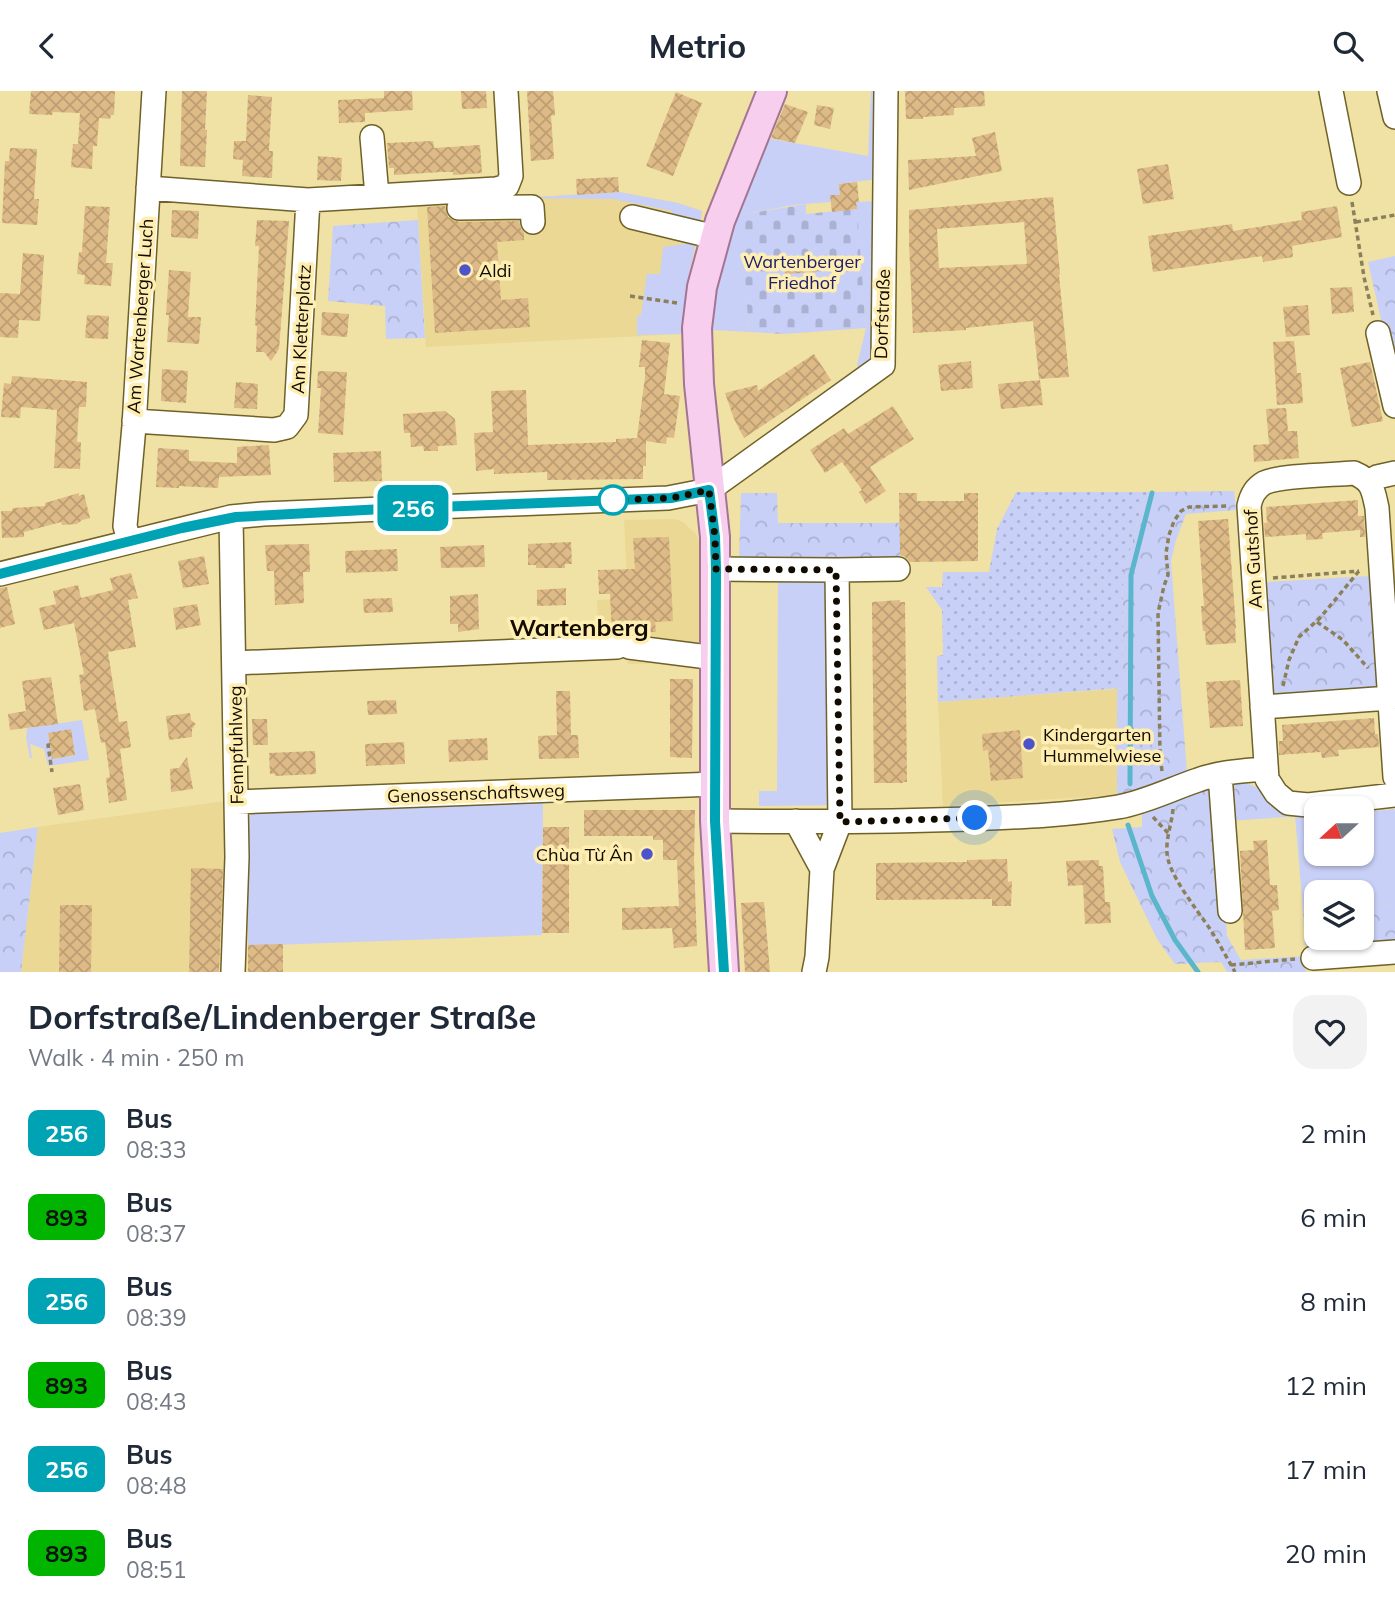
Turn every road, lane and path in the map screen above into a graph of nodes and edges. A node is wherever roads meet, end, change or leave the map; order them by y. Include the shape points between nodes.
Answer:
1 (154, 91) edge
2 (506, 91) edge
3 (772, 91) edge
4 (886, 91) edge
5 (1331, 91) edge
6 (1389, 91) edge
7 (1395, 117) edge
8 (372, 137) dead end
9 (1349, 183) joint
10 (148, 188) junction
11 (377, 196) junction
12 (308, 200) junction
13 (459, 208) dead end
14 (1395, 215) edge
15 (632, 217) dead end
16 (533, 222) dead end
17 (1356, 222) junction
18 (715, 237) junction
19 (630, 296) dead end
20 (700, 306) junction
21 (1378, 333) joint
22 (1395, 407) edge
23 (134, 421) junction
24 (1395, 473) edge
25 (1368, 482) junction
26 (709, 490) junction
27 (1249, 506) junction
28 (230, 517) junction
29 (129, 541) junction
30 (716, 569) junction
31 (898, 569) dead end
32 (836, 570) junction
33 (1370, 571) junction
34 (0, 573) edge
35 (1253, 579) junction
36 (1316, 622) junction
37 (716, 658) junction
38 (234, 663) junction
39 (1368, 668) dead end
40 (1390, 698) junction
41 (1270, 706) junction
42 (50, 745) dead end
43 (1265, 769) junction
44 (52, 772) dead end
45 (1220, 773) junction
46 (1395, 777) edge
47 (715, 784) junction
48 (1168, 792) junction
49 (1395, 795) edge
50 (237, 802) junction
51 (715, 821) junction
52 (796, 821) junction
53 (840, 822) junction
54 (822, 869) junction
55 (1230, 911) dead end
56 (1395, 952) edge
57 (1313, 958) joint
58 (1231, 965) junction
59 (233, 972) edge
60 (724, 972) edge
61 (814, 972) edge
62 (1235, 972) edge

1 - 10 street, Am Wartenberger Luch
2 - 11 street via 511,176 507,185
3 - 18 main road
4 - 26 street, Dorfstraße via 883,365
5 - 9 street
6 - 7 street
8 - 11 street
9 - 17 path
10 - 12 street
10 - 23 street, Am Wartenberger Luch
11 - 12 street
12 - 23 street, Am Kletterplatz via 296,415 287,427 274,430
13 - 16 street via 532,207
14 - 17 path
15 - 18 street
17 - 21 path
18 - 20 main road
19 - 20 path
20 - 26 main road via 699,384
21 - 22 street
23 - 29 street, Am Wartenberger Luch via 125,526
24 - 25 street
25 - 27 street, Am Gutshof via 1354,473 1275,479 1262,484
25 - 33 street via 1377,508
26 - 28 street via 671,498
26 - 30 main road
27 - 35 street, Am Gutshof
27 - 48 path via 1189,507 1181,511 1169,535 1168,575 1158,613 1160,755
28 - 29 street
28 - 38 street, Fennpfuhlweg
29 - 34 street
30 - 32 street
30 - 37 main road
31 - 32 street
32 - 53 street
33 - 35 path
33 - 36 path
33 - 40 street
35 - 41 street, Am Gutshof
36 - 39 path via 1343,640
36 - 41 path via 1299,637
37 - 38 street via 623,647
37 - 47 main road
38 - 50 street, Fennpfuhlweg
40 - 41 street
40 - 46 street
41 - 43 street, Am Gutshof
42 - 44 path
43 - 45 street
43 - 49 street, Am Gutshof via 1276,793 1288,803
45 - 48 street
45 - 55 street
47 - 50 street, Genossenschaftsweg
47 - 51 main road
48 - 53 street via 1119,807 1057,814
48 - 58 path via 1174,806 1166,856
50 - 59 street, Fennpfuhlweg
51 - 52 street
51 - 60 main road
52 - 53 street
52 - 54 street
53 - 54 street
54 - 61 street
56 - 57 street
57 - 58 path
58 - 62 path

